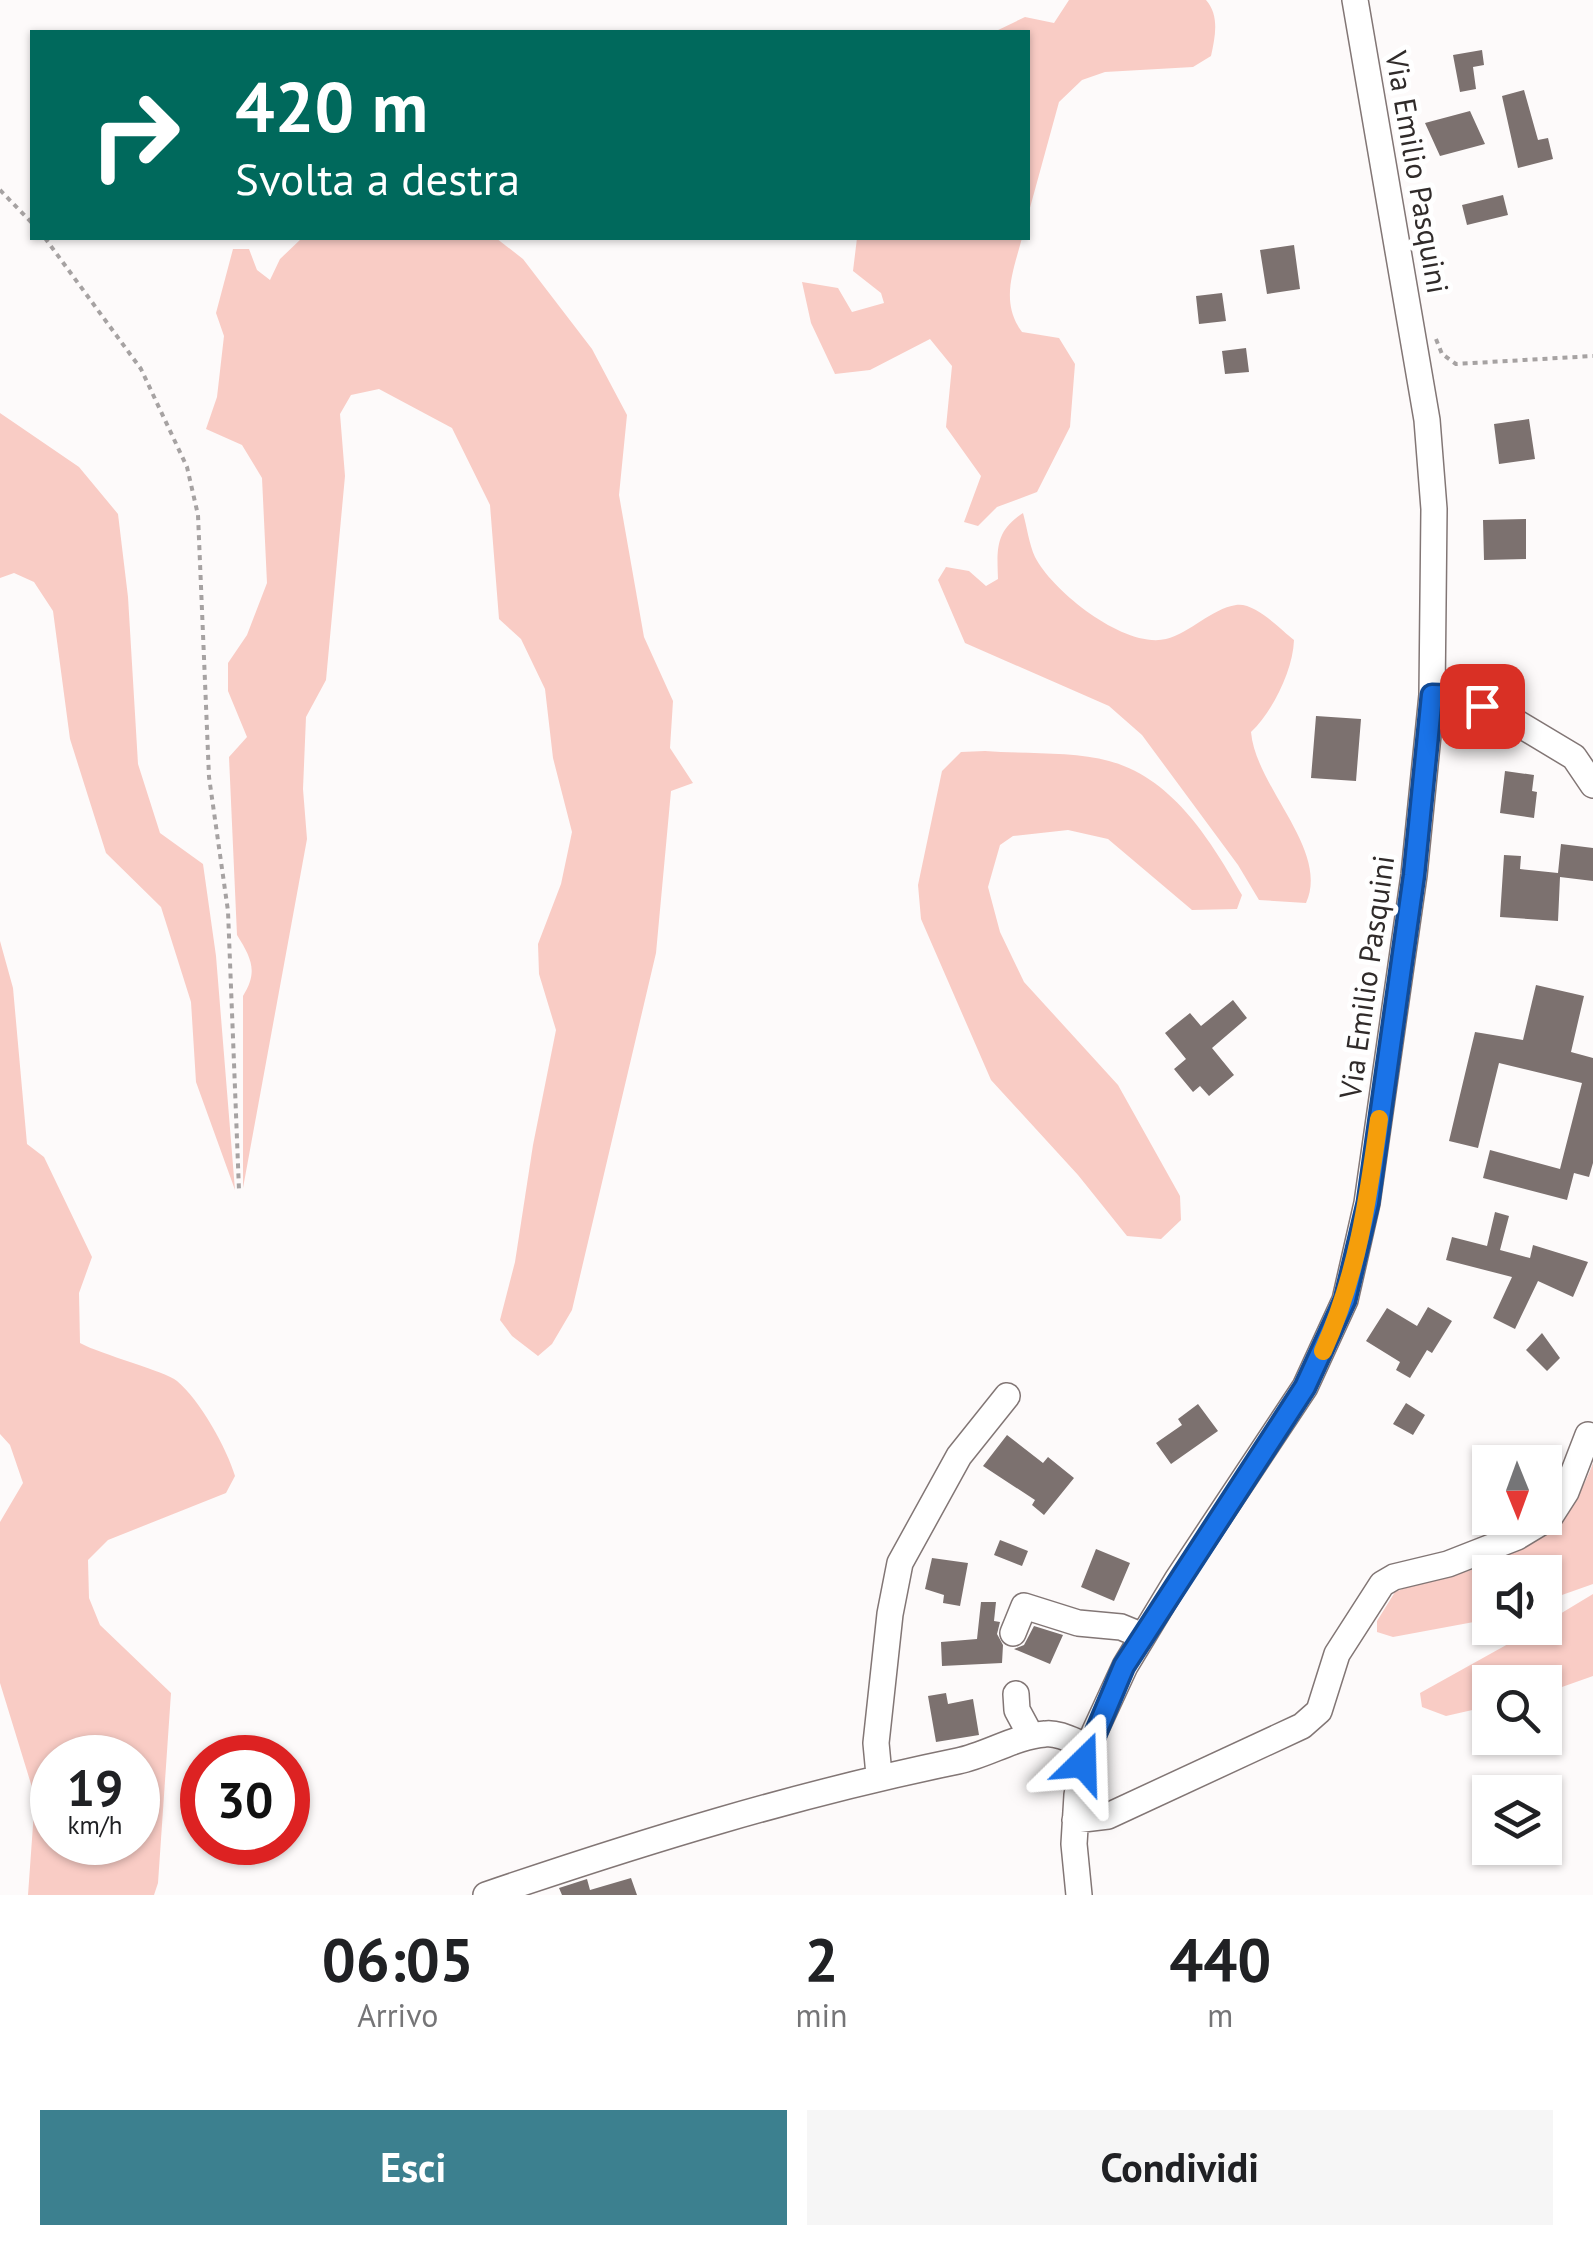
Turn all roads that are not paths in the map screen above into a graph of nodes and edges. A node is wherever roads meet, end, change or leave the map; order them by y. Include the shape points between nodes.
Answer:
1 (1355, 0) edge
2 (1432, 695) junction
3 (1593, 785) edge
4 (1007, 1396) dead end
5 (1588, 1435) dead end
6 (1013, 1633) dead end
7 (1142, 1636) junction
8 (1016, 1694) dead end
9 (1030, 1736) junction
10 (1089, 1747) junction
11 (879, 1775) junction
12 (1075, 1820) junction
13 (486, 1895) edge
14 (1079, 1895) edge

1 - 2 street, Via Emilio Pasquini via 1427,420 1434,509
2 - 3 street via 1460,696 1504,716 1574,757
2 - 7 street, Via Emilio Pasquini via 1414,875 1368,1203 1349,1287 1305,1387
4 - 11 street via 959,1456 900,1563 878,1725
5 - 12 street via 1550,1518 1517,1537 1382,1584 1337,1654 1319,1711 1302,1726 1108,1816
6 - 7 street via 1024,1606
7 - 10 street, Via Emilio Pasquini
8 - 9 street
9 - 10 street via 1050,1733
9 - 11 street via 992,1753
10 - 12 street, Via Emilio Pasquini
11 - 13 street
12 - 14 street, Via Emilio Pasquini

